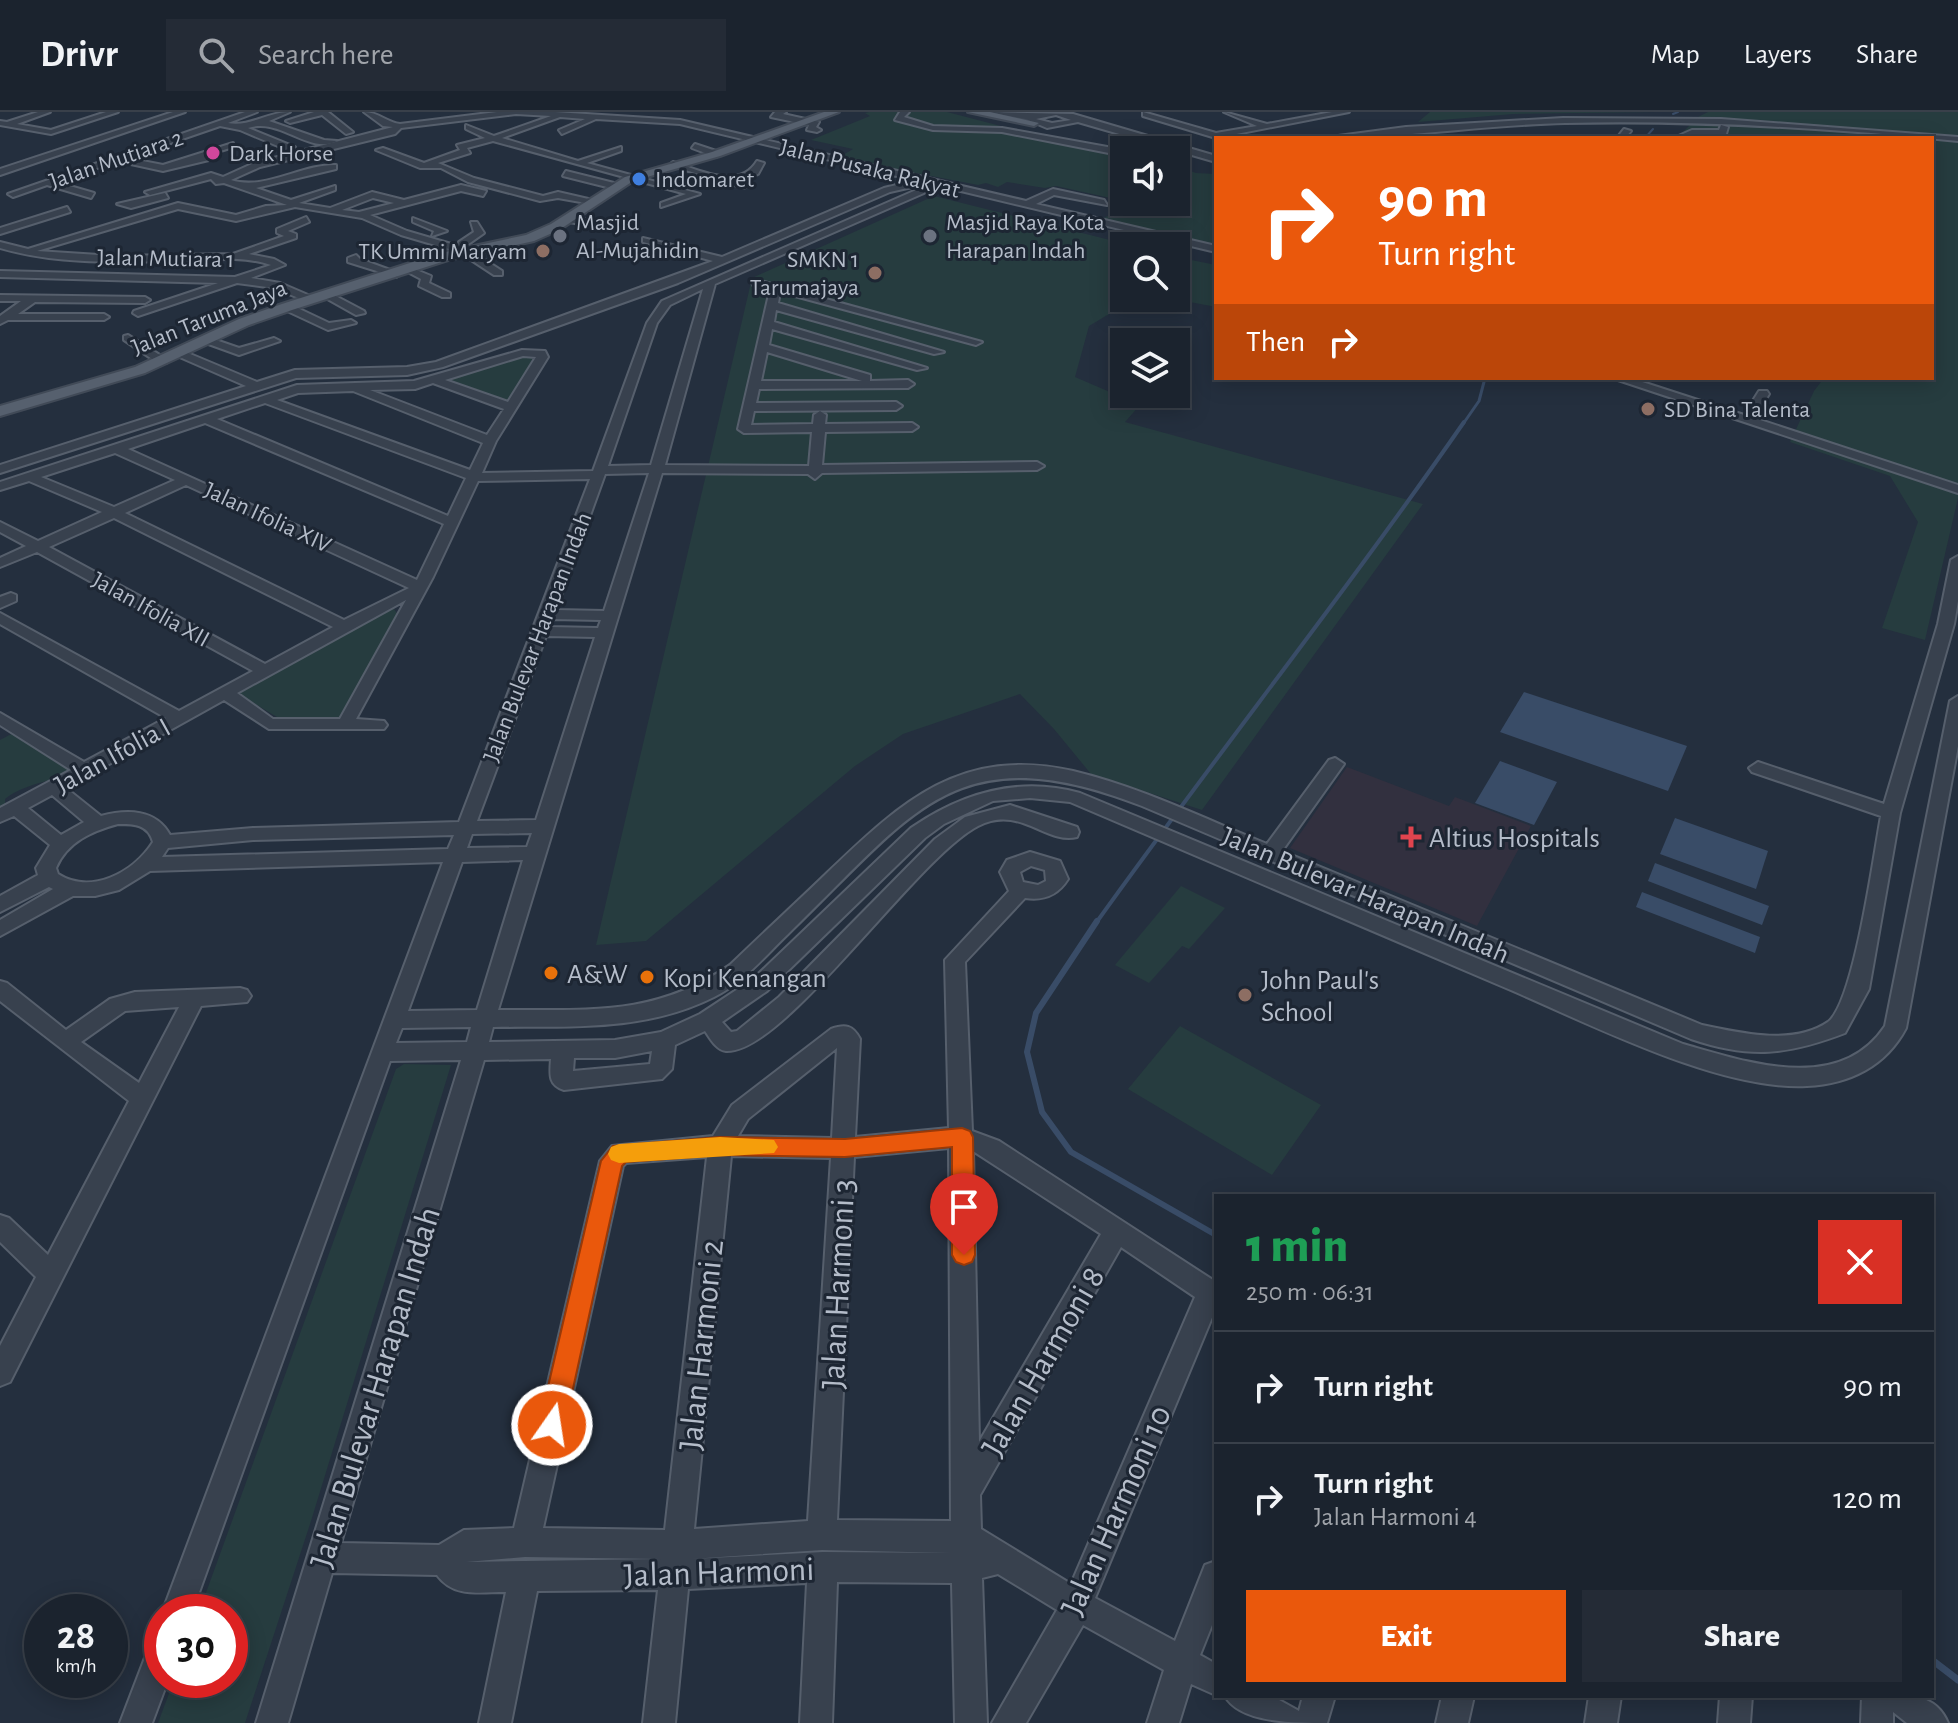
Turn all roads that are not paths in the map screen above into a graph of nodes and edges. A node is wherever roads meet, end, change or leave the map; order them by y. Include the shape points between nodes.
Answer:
1 (0, 112) edge
2 (46, 112) edge
3 (114, 112) edge
4 (221, 112) edge
5 (253, 112) edge
6 (323, 112) edge
7 (368, 112) edge
8 (517, 112) edge
9 (782, 112) edge
10 (834, 112) edge
11 (905, 112) edge
12 (973, 112) edge
13 (992, 112) edge
14 (1345, 112) edge
15 (149, 113) edge
16 (1009, 113) edge
17 (1227, 113) edge
18 (1266, 113) edge
19 (564, 114) junction
20 (1146, 114) dead end
21 (181, 115) edge
22 (1712, 115) edge
23 (166, 116) junction
24 (288, 116) edge
25 (596, 116) junction
26 (1041, 116) edge
27 (1075, 116) edge
28 (30, 117) junction
29 (302, 117) junction
30 (54, 120) dead end
31 (1405, 120) dead end
32 (196, 121) junction
33 (262, 121) junction
34 (1294, 121) junction
35 (1686, 121) junction
36 (767, 122) dead end
37 (1217, 123) dead end
38 (3, 124) edge
39 (220, 124) junction
40 (798, 124) junction
41 (1067, 125) junction
42 (392, 126) junction
43 (1266, 126) junction
44 (469, 127) dead end
45 (1724, 127) junction
46 (27, 128) junction
47 (241, 128) junction
48 (94, 129) dead end
49 (817, 130) dead end
50 (720, 131) junction
51 (1242, 131) junction
52 (562, 132) dead end
53 (1016, 132) junction
54 (1391, 132) edge
55 (226, 133) dead end
56 (0, 135) edge
57 (351, 136) junction
58 (1348, 136) edge
59 (1683, 136) edge
60 (1855, 136) edge
61 (1927, 136) edge
62 (685, 137) dead end
63 (1110, 137) edge
64 (1934, 137) edge
65 (213, 138) dead end
66 (492, 138) junction
67 (1958, 139) edge
68 (757, 140) junction
69 (1934, 143) edge
70 (230, 145) junction
71 (695, 146) dead end
72 (1958, 146) edge
73 (358, 148) dead end
74 (241, 149) dead end
75 (292, 149) dead end
76 (618, 149) dead end
77 (380, 150) dead end
78 (1110, 150) edge
79 (96, 154) dead end
80 (252, 154) dead end
81 (716, 154) junction
82 (156, 158) dead end
83 (263, 158) dead end
84 (1214, 158) edge
85 (119, 159) junction
86 (36, 160) junction
87 (1190, 160) edge
88 (671, 162) junction
89 (142, 163) junction
90 (579, 163) junction
91 (760, 163) dead end
92 (421, 165) junction
93 (1214, 166) edge
94 (333, 167) dead end
95 (92, 168) junction
96 (0, 172) edge
97 (76, 173) junction
98 (116, 174) dead end
99 (566, 174) dead end
100 (186, 175) dead end
101 (211, 176) junction
102 (97, 178) dead end
103 (629, 179) junction
104 (225, 181) junction
105 (730, 182) junction
106 (49, 183) junction
107 (744, 185) dead end
108 (615, 186) junction
109 (929, 186) junction
110 (248, 188) junction
111 (332, 188) dead end
112 (507, 189) junction
113 (0, 190) edge
114 (150, 192) dead end
115 (345, 192) dead end
116 (735, 193) dead end
117 (13, 194) junction
118 (315, 194) junction
119 (91, 195) dead end
120 (35, 201) dead end
121 (592, 201) junction
122 (141, 203) junction
123 (405, 203) junction
124 (1104, 203) dead end
125 (122, 204) dead end
126 (295, 204) junction
127 (664, 205) dead end
128 (1025, 205) junction
129 (160, 210) junction
130 (333, 210) junction
131 (23, 211) dead end
132 (318, 215) dead end
133 (360, 215) junction
134 (566, 219) junction
135 (306, 220) dead end
136 (416, 220) dead end
137 (616, 227) dead end
138 (0, 231) edge
139 (29, 236) dead end
140 (111, 238) dead end
141 (423, 238) junction
142 (646, 240) dead end
143 (511, 244) junction
144 (0, 245) edge
145 (80, 248) junction
146 (1214, 249) edge
147 (465, 251) junction
148 (21, 252) junction
149 (56, 255) junction
150 (101, 257) junction
151 (229, 257) junction
152 (356, 258) dead end
153 (723, 260) junction
154 (402, 272) junction
155 (498, 273) dead end
156 (0, 275) edge
157 (66, 277) junction
158 (237, 281) junction
159 (710, 282) junction
160 (757, 283) dead end
161 (776, 288) junction
162 (328, 295) junction
163 (446, 295) dead end
164 (0, 298) edge
165 (26, 300) junction
166 (145, 300) dead end
167 (307, 301) junction
168 (772, 305) junction
169 (287, 307) junction
170 (138, 313) dead end
171 (360, 313) dead end
172 (2, 315) edge
173 (104, 317) dead end
174 (351, 323) dead end
175 (768, 324) junction
176 (959, 337) junction
177 (128, 338) dead end
178 (207, 340) junction
179 (274, 341) dead end
180 (976, 342) dead end
181 (763, 347) junction
182 (938, 352) junction
183 (179, 353) junction
184 (162, 361) junction
185 (921, 368) junction
186 (435, 380) junction
187 (1624, 380) edge
188 (823, 384) junction
189 (886, 384) junction
190 (908, 384) junction
191 (754, 385) junction
192 (256, 386) junction
193 (348, 386) junction
194 (1763, 394) dead end
195 (264, 399) junction
196 (821, 406) junction
197 (896, 406) junction
198 (509, 407) junction
199 (749, 407) junction
200 (0, 411) edge
201 (206, 419) junction
202 (1747, 420) junction
203 (893, 427) junction
204 (912, 427) dead end
205 (819, 428) junction
206 (490, 441) junction
207 (123, 445) junction
208 (0, 469) edge
209 (1034, 469) dead end
210 (815, 472) junction
211 (599, 475) junction
212 (655, 475) junction
213 (28, 476) junction
214 (475, 477) junction
215 (187, 480) junction
216 (0, 486) edge
217 (1958, 489) edge
218 (113, 512) junction
219 (451, 522) junction
220 (0, 526) edge
221 (38, 547) junction
222 (1958, 560) edge
223 (0, 563) edge
224 (421, 585) junction
225 (546, 614) junction
226 (608, 616) junction
227 (0, 618) edge
228 (344, 626) junction
229 (540, 631) junction
230 (603, 633) junction
231 (264, 670) junction
232 (225, 693) junction
233 (1958, 701) edge
234 (178, 718) junction
235 (346, 723) junction
236 (4, 725) edge
237 (378, 725) dead end
238 (1335, 764) dead end
239 (1758, 768) dead end
240 (84, 770) junction
241 (53, 787) junction
242 (1001, 802) junction
243 (8, 812) edge
244 (1891, 813) junction
245 (97, 823) junction
246 (543, 826) junction
247 (465, 828) junction
248 (1070, 832) dead end
249 (918, 833) junction
250 (162, 842) junction
251 (60, 844) junction
252 (942, 844) junction
253 (455, 853) junction
254 (535, 853) junction
255 (1270, 854) junction
256 (147, 864) junction
257 (49, 878) junction
258 (69, 889) junction
259 (1021, 890) dead end
260 (1368, 895) junction
261 (0, 905) edge
262 (1356, 914) junction
263 (0, 929) edge
264 (760, 985) junction
265 (0, 989) edge
266 (240, 996) dead end
267 (194, 998) junction
268 (787, 1003) junction
269 (1628, 1006) junction
270 (486, 1019) junction
271 (394, 1020) junction
272 (708, 1020) junction
273 (1619, 1026) junction
274 (65, 1042) junction
275 (475, 1050) junction
276 (382, 1052) junction
277 (141, 1097) junction
278 (962, 1137) junction
279 (720, 1146) junction
280 (845, 1148) junction
281 (0, 1226) edge
282 (1116, 1232) junction
283 (52, 1276) junction
284 (1213, 1294) edge
285 (0, 1373) edge
286 (967, 1490) junction
287 (822, 1535) junction
288 (965, 1536) junction
289 (525, 1542) junction
290 (323, 1558) junction
291 (1001, 1558) junction
292 (444, 1560) junction
293 (678, 1560) junction
294 (823, 1567) junction
295 (965, 1568) junction
296 (525, 1574) junction
297 (1214, 1581) edge
298 (184, 1594) edge
299 (1077, 1605) junction
300 (1182, 1662) junction
301 (1214, 1680) edge
302 (145, 1698) edge
303 (1245, 1698) edge
304 (1318, 1698) edge
305 (1458, 1698) edge
306 (1605, 1698) edge
307 (1736, 1698) edge
308 (1878, 1698) edge
309 (1901, 1698) edge
310 (136, 1723) edge
311 (272, 1723) edge
312 (495, 1723) edge
313 (659, 1723) edge
314 (816, 1723) edge
315 (971, 1723) edge
316 (1008, 1723) edge
317 (1163, 1723) edge
318 (1289, 1723) edge
319 (1311, 1723) edge
320 (1452, 1723) edge
321 (1601, 1723) edge
322 (1734, 1723) edge
323 (1877, 1723) edge
324 (1932, 1723) edge

1 - 28 street
2 - 28 street
3 - 46 street via 51,132
4 - 32 street
5 - 39 street, Jalan Mutiara 2
6 - 29 street
6 - 57 street
7 - 42 street
8 - 19 street, Jalan Pusaka Rakyat
8 - 42 street, Jalan Pusaka Rakyat
9 - 40 street via 774,115
10 - 40 main road, Jalan Taruma Jaya
11 - 53 street via 898,118 924,126
12 - 26 main road
13 - 16 street
14 - 34 street
15 - 23 street
15 - 48 street
16 - 26 street
17 - 43 street
18 - 34 street
19 - 25 street, Jalan Pusaka Rakyat
19 - 66 street
20 - 51 street via 1216,136
21 - 23 street
22 - 35 street
22 - 61 street
23 - 86 street
24 - 29 street
24 - 33 street
25 - 50 street, Jalan Pusaka Rakyat via 673,121
25 - 52 street
26 - 27 street
26 - 41 street
26 - 53 street
27 - 41 street
27 - 84 street
28 - 38 street
29 - 57 street
30 - 46 street
31 - 54 street
32 - 39 street
32 - 79 street
33 - 47 street
33 - 57 street via 323,143
34 - 43 street
35 - 45 street
35 - 54 street
36 - 40 street
37 - 51 street
38 - 46 street
39 - 47 street
39 - 85 street, Jalan Mutiara 2
40 - 49 street via 816,124 810,128
40 - 68 main road, Jalan Taruma Jaya
41 - 63 street
42 - 57 street, Jalan Pusaka Rakyat via 392,132
43 - 51 street
44 - 66 street
45 - 59 street via 1723,132
45 - 60 street
46 - 56 street
47 - 55 street
47 - 75 street
50 - 62 street
50 - 68 street, Jalan Pusaka Rakyat
53 - 78 street
54 - 58 street
57 - 73 street
57 - 104 street via 249,167
64 - 67 street
65 - 70 street
66 - 90 street
66 - 92 street
68 - 81 main road, Jalan Taruma Jaya
68 - 109 street, Jalan Pusaka Rakyat
69 - 72 street
70 - 74 street
70 - 89 street via 204,154 210,157 161,168
71 - 81 street
76 - 90 street
77 - 92 street
80 - 83 street
81 - 88 main road, Jalan Taruma Jaya
82 - 89 street
85 - 89 street
85 - 95 street, Jalan Mutiara 2
86 - 95 street
86 - 96 street
87 - 93 street
88 - 103 main road, Jalan Taruma Jaya
88 - 105 street
90 - 103 street
91 - 105 street via 755,172
92 - 112 street via 442,165 471,180
94 - 110 street
95 - 97 street, Jalan Mutiara 2
95 - 98 street
97 - 102 street
97 - 106 street, Jalan Mutiara 2
99 - 108 street
100 - 101 street
101 - 104 street
101 - 114 street
103 - 108 main road, Jalan Taruma Jaya
103 - 127 street via 699,193
104 - 110 street
104 - 122 street
105 - 107 street
105 - 116 street via 711,188
106 - 117 street, Jalan Mutiara 2
106 - 119 street
108 - 121 main road, Jalan Taruma Jaya
109 - 128 street, Jalan Pusaka Rakyat
109 - 153 street via 887,190
109 - 159 street, Jalan Bulevar Harapan Indah
110 - 126 street
111 - 118 street
112 - 121 street via 543,199 558,195
112 - 123 street via 486,194 461,188
113 - 117 street
115 - 118 street
117 - 120 street
118 - 126 street
121 - 134 main road, Jalan Taruma Jaya
122 - 125 street
122 - 129 street
123 - 130 street via 372,195
123 - 133 street
124 - 128 street via 1053,192
126 - 129 street via 236,218 179,206
126 - 130 street
128 - 146 street, Jalan Pusaka Rakyat
129 - 148 street
130 - 132 street
130 - 133 street
131 - 138 street via 46,204 67,210
133 - 141 street
134 - 137 street
134 - 143 main road, Jalan Taruma Jaya
135 - 151 street via 280,231 293,236
136 - 141 street via 442,231
139 - 144 street
140 - 145 street
141 - 147 street
142 - 153 street
143 - 147 main road, Jalan Taruma Jaya
143 - 147 street via 476,229 462,244
144 - 148 street, Jalan Mutiara 1
145 - 149 street
145 - 150 street
147 - 154 main road, Jalan Taruma Jaya
147 - 155 street
148 - 149 street, Jalan Mutiara 1
149 - 150 street, Jalan Mutiara 1
150 - 151 street, Jalan Mutiara 1
150 - 157 street
151 - 158 street, Jalan Mutiara 1 via 280,265
152 - 154 street via 352,260
153 - 192 street via 439,365 378,373 305,372
154 - 162 main road, Jalan Taruma Jaya
154 - 163 street via 427,278 423,284
156 - 157 street
157 - 158 street
157 - 165 street
158 - 167 street
158 - 170 street
159 - 211 street, Jalan Bulevar Harapan Indah via 671,299 652,323
159 - 212 street, Jalan Bulevar Harapan Indah
160 - 161 street
161 - 168 street
161 - 176 street
162 - 167 main road, Jalan Taruma Jaya
162 - 171 street
164 - 165 street
165 - 166 street
165 - 172 street
167 - 169 main road, Jalan Taruma Jaya
168 - 175 street
168 - 182 street
169 - 174 street via 328,327
169 - 178 main road, Jalan Taruma Jaya
172 - 173 street via 61,317 78,328
175 - 181 street
175 - 185 street
176 - 180 street
176 - 182 street
177 - 184 street
178 - 179 street via 239,352
178 - 183 main road, Jalan Taruma Jaya
181 - 189 street
181 - 191 street
182 - 185 street
183 - 184 main road, Jalan Taruma Jaya
183 - 192 street
184 - 200 main road, Jalan Taruma Jaya
185 - 190 street
186 - 193 street via 402,387
186 - 198 street
186 - 198 street via 522,353 541,353
187 - 202 street
188 - 189 street
188 - 191 street
188 - 196 street
189 - 190 street
190 - 197 street
191 - 199 street
192 - 208 street
193 - 195 street via 297,389
193 - 206 street
194 - 202 street
195 - 201 street
195 - 214 street
196 - 197 street
196 - 199 street
196 - 205 street
197 - 203 street
198 - 206 street
199 - 205 street via 744,429
201 - 207 street
201 - 219 street
202 - 217 street
203 - 204 street
203 - 205 street
205 - 210 street
206 - 214 street
207 - 213 street
207 - 215 street, Jalan Ifolia XIV
207 - 224 street, Jalan Ifolia XIV
209 - 210 street
210 - 212 street via 724,474 706,480
211 - 212 street
211 - 214 street
211 - 225 street, Jalan Bulevar Harapan Indah
212 - 226 street, Jalan Bulevar Harapan Indah
213 - 216 street
213 - 218 street
214 - 219 street
215 - 218 street
215 - 224 street, Jalan Ifolia XIV
218 - 221 street
218 - 228 street
219 - 224 street
220 - 221 street, Jalan Ifolia XII
221 - 223 street
221 - 231 street, Jalan Ifolia XII
222 - 244 street, Jalan Bulevar Harapan Indah via 1946,624
224 - 228 street, Jalan Ifolia I
224 - 235 street
225 - 226 street
225 - 229 street, Jalan Bulevar Harapan Indah
226 - 230 street, Jalan Bulevar Harapan Indah
227 - 234 street
228 - 231 street, Jalan Ifolia I
229 - 230 street
229 - 247 street, Jalan Bulevar Harapan Indah
230 - 246 street, Jalan Bulevar Harapan Indah
231 - 232 street, Jalan Ifolia I
232 - 234 street, Jalan Ifolia I
232 - 235 street via 269,724
233 - 273 street, Jalan Bulevar Harapan Indah via 1895,1028 1878,1051 1854,1067 1819,1077 1756,1073 1678,1051
234 - 240 street, Jalan Ifolia I
235 - 237 street
236 - 240 street
238 - 255 street
239 - 244 street
240 - 241 street, Jalan Ifolia I
241 - 243 street, Jalan Ifolia I
241 - 245 street
242 - 248 street
242 - 249 street, Jalan Bulevar Harapan Indah via 970,800
242 - 252 street
242 - 262 street, Jalan Bulevar Harapan Indah via 1051,792 1074,797
243 - 251 street
244 - 269 street, Jalan Bulevar Harapan Indah via 1858,989 1837,1027 1801,1041 1753,1044 1699,1033
245 - 250 street via 127,818 152,822
245 - 251 street
246 - 247 street
246 - 254 street, Jalan Bulevar Harapan Indah
247 - 250 street
247 - 253 street, Jalan Bulevar Harapan Indah
249 - 252 street
249 - 264 street, Jalan Bulevar Harapan Indah
250 - 256 street
251 - 257 street via 46,868
252 - 268 street
253 - 254 street
253 - 256 street
253 - 271 street, Jalan Bulevar Harapan Indah
254 - 270 street, Jalan Bulevar Harapan Indah
255 - 260 street, Jalan Bulevar Harapan Indah
255 - 270 street, Jalan Bulevar Harapan Indah via 1088,778 986,773 943,788 901,814 737,971 708,991 621,1017
256 - 258 street via 110,885
257 - 258 street
257 - 261 street
258 - 263 street
259 - 278 street via 955,960
260 - 262 street
260 - 269 street, Jalan Bulevar Harapan Indah
262 - 273 street, Jalan Bulevar Harapan Indah
264 - 268 street
264 - 272 street, Jalan Bulevar Harapan Indah
265 - 274 street
266 - 267 street
267 - 274 street via 118,1005
267 - 277 street
268 - 272 street via 735,1042 726,1042
269 - 273 street
270 - 271 street, Jalan Bulevar Harapan Indah
270 - 275 street, Jalan Bulevar Harapan Indah
271 - 276 street, Jalan Bulevar Harapan Indah
272 - 275 street, Jalan Bulevar Harapan Indah via 665,1040 664,1063 654,1073 564,1081 563,1051
274 - 277 street
275 - 276 street
275 - 290 street, Jalan Bulevar Harapan Indah
276 - 298 street, Jalan Bulevar Harapan Indah
277 - 283 street
278 - 280 street
278 - 282 street via 991,1148
278 - 286 street
279 - 280 street
279 - 280 street, Jalan Harmoni 3 via 740,1112 845,1034
279 - 289 street via 625,1151 613,1159
279 - 293 street, Jalan Harmoni 2
280 - 287 street, Jalan Harmoni 3
281 - 283 street
282 - 284 street
282 - 286 street, Jalan Harmoni 8
283 - 285 street
284 - 299 street, Jalan Harmoni 10
286 - 288 street
287 - 288 street, Jalan Harmoni
287 - 293 street, Jalan Harmoni
288 - 291 street
288 - 295 street
289 - 292 street, Jalan Harmoni via 464,1545
289 - 293 street, Jalan Harmoni
290 - 292 street, Jalan Harmoni
290 - 311 street, Jalan Bulevar Harapan Indah
291 - 295 street, Jalan Harmoni
291 - 299 street
292 - 296 street, Jalan Harmoni via 457,1577
293 - 294 street, Jalan Harmoni
293 - 296 street, Jalan Harmoni
293 - 313 street, Jalan Harmoni 2
294 - 295 street, Jalan Harmoni
294 - 314 street
295 - 315 street
296 - 312 street
297 - 300 street
299 - 300 street
299 - 316 street, Jalan Harmoni 10
300 - 301 street
300 - 317 street
302 - 310 street
303 - 318 street
304 - 319 street
305 - 320 street
306 - 321 street
307 - 322 street
308 - 323 street
309 - 324 street

